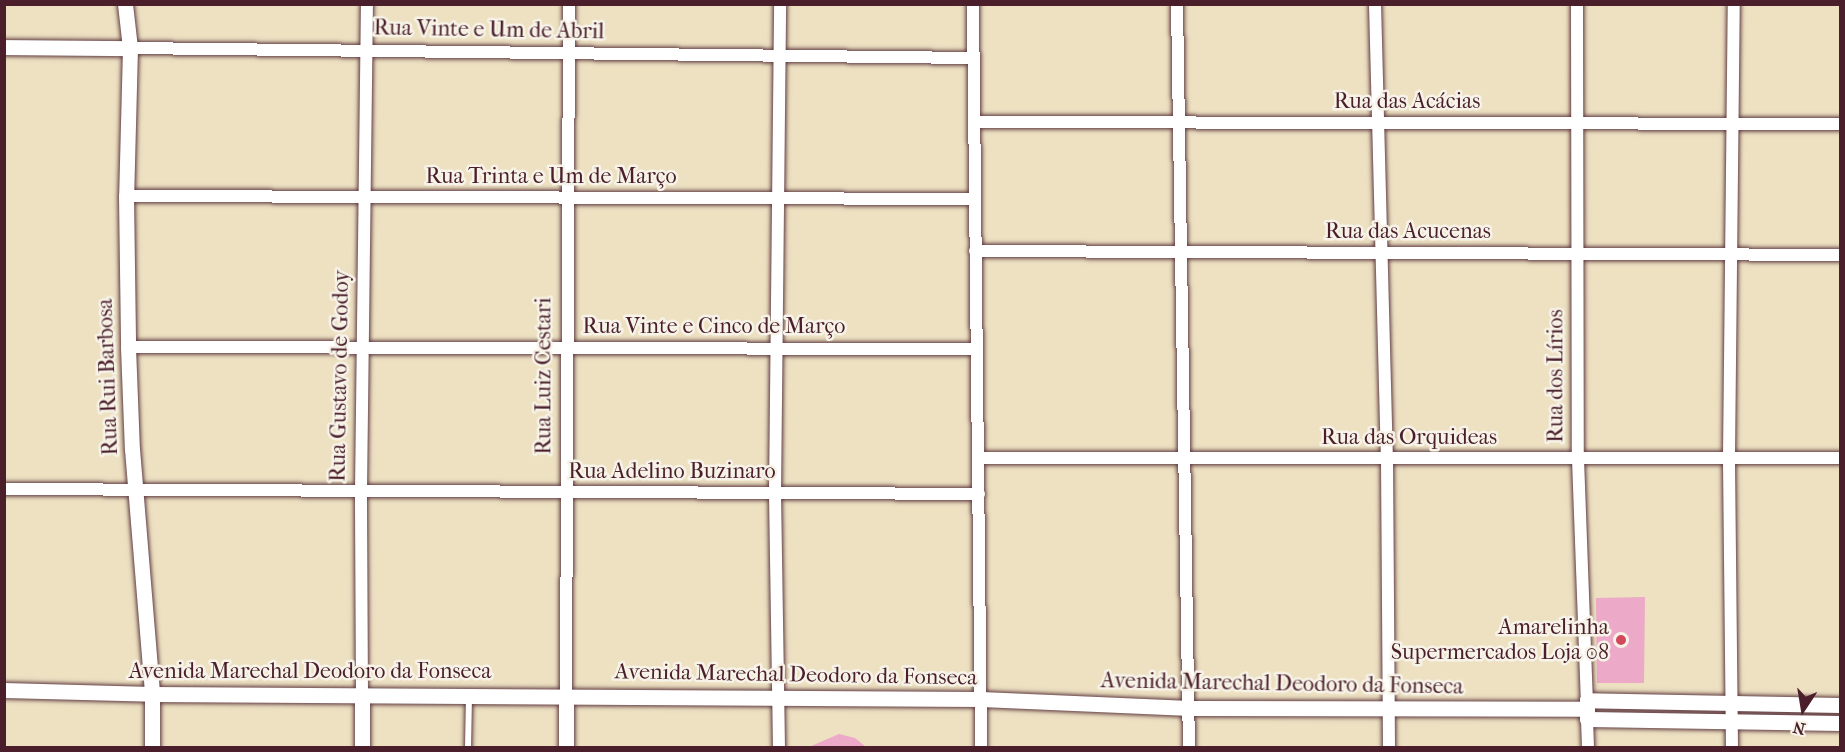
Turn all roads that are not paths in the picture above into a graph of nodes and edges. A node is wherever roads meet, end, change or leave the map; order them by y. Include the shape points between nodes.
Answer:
1 (125, 4) edge
2 (367, 4) edge
3 (568, 4) edge
4 (780, 4) edge
5 (973, 4) edge
6 (1177, 4) edge
7 (1375, 4) edge
8 (1577, 4) edge
9 (1734, 4) edge
10 (4, 47) edge
11 (130, 48) junction
12 (367, 51) junction
13 (568, 53) junction
14 (779, 56) junction
15 (972, 58) junction
16 (974, 122) junction
17 (1377, 122) junction
18 (1177, 123) junction
19 (1577, 123) junction
20 (1732, 124) junction
21 (1840, 124) edge
22 (126, 196) junction
23 (366, 197) junction
24 (567, 198) junction
25 (778, 199) junction
26 (975, 199) junction
27 (975, 251) junction
28 (1181, 252) junction
29 (1381, 252) junction
30 (1579, 255) junction
31 (1731, 255) junction
32 (1840, 255) edge
33 (128, 347) junction
34 (363, 348) junction
35 (567, 348) junction
36 (778, 348) junction
37 (975, 349) junction
38 (1730, 457) junction
39 (978, 458) junction
40 (1840, 458) edge
41 (1185, 459) junction
42 (1387, 459) junction
43 (1578, 459) junction
44 (4, 489) edge
45 (137, 490) junction
46 (361, 491) junction
47 (566, 492) junction
48 (775, 493) junction
49 (979, 494) junction
50 (4, 690) edge
51 (152, 694) junction
52 (362, 695) junction
53 (469, 695) junction
54 (566, 695) junction
55 (779, 697) junction
56 (981, 699) junction
57 (1731, 702) junction
58 (1840, 705) edge
59 (1190, 708) junction
60 (1389, 709) junction
61 (1587, 709) junction
62 (1731, 722) junction
63 (1840, 723) edge
64 (152, 747) edge
65 (362, 747) edge
66 (468, 747) edge
67 (566, 747) edge
68 (779, 747) edge
69 (981, 747) edge
70 (1189, 747) edge
71 (1389, 747) edge
72 (1588, 747) edge
73 (1732, 747) edge

1 - 11 street, Rua Rui Barbosa
2 - 12 street, Rua Gustavo de Godoy
3 - 13 street, Rua Luiz Cestari
4 - 14 street
5 - 15 street
6 - 18 street
7 - 17 street
8 - 19 street, Rua dos Lírios
9 - 20 street
10 - 11 street, Rua Vinte e Um de Abril
11 - 12 street, Rua Vinte e Um de Abril
11 - 22 street, Rua Rui Barbosa
12 - 13 street, Rua Vinte e Um de Abril
12 - 23 street, Rua Gustavo de Godoy
13 - 14 street, Rua Vinte e Um de Abril
13 - 24 street, Rua Luiz Cestari
14 - 15 street, Rua Vinte e Um de Abril
14 - 25 street
15 - 16 street
16 - 18 street, Rua das Acácias
16 - 26 street
17 - 18 street, Rua das Acácias
17 - 19 street, Rua das Acácias
17 - 29 street
18 - 28 street
19 - 20 street, Rua das Acácias
19 - 30 street, Rua dos Lírios
20 - 21 street, Rua das Acácias
20 - 31 street
22 - 23 street, Rua Trinta e Um de Março
22 - 33 street, Rua Rui Barbosa
23 - 24 street, Rua Trinta e Um de Março
23 - 34 street, Rua Gustavo de Godoy
24 - 25 street, Rua Trinta e Um de Março
24 - 35 street, Rua Luiz Cestari
25 - 26 street, Rua Trinta e Um de Março
25 - 36 street
26 - 27 street
27 - 28 street, Rua das Acucenas
27 - 37 street
28 - 29 street, Rua das Acucenas
28 - 41 street
29 - 30 street, Rua das Acucenas
29 - 42 street
30 - 31 street, Rua das Acucenas
30 - 43 street, Rua dos Lírios
31 - 32 street, Rua das Acucenas
31 - 38 street
33 - 34 street, Rua Vinte e Cinco de Março
33 - 45 street, Rua Rui Barbosa
34 - 35 street, Rua Vinte e Cinco de Março
34 - 46 street, Rua Gustavo de Godoy
35 - 36 street, Rua Vinte e Cinco de Março
35 - 47 street, Rua Luiz Cestari
36 - 37 street, Rua Vinte e Cinco de Março
36 - 48 street
37 - 39 street
38 - 40 street, Rua das Orquideas
38 - 43 street, Rua das Orquideas
38 - 57 street
39 - 41 street, Rua das Orquideas
39 - 49 street
41 - 42 street, Rua das Orquideas
41 - 59 street
42 - 43 street, Rua das Orquideas
42 - 60 street
43 - 61 street, Rua dos Lírios
44 - 45 street, Rua Adelino Buzinaro
45 - 46 street, Rua Adelino Buzinaro
45 - 51 street, Rua Rui Barbosa
46 - 47 street, Rua Adelino Buzinaro
46 - 52 street, Rua Gustavo de Godoy
47 - 48 street, Rua Adelino Buzinaro
47 - 54 street, Rua Luiz Cestari
48 - 49 street, Rua Adelino Buzinaro
48 - 55 street
49 - 56 street
50 - 51 street, Avenida Marechal Deodoro da Fonseca
51 - 52 street, Avenida Marechal Deodoro da Fonseca
51 - 64 street, Rua Rui Barbosa
52 - 53 street, Avenida Marechal Deodoro da Fonseca
52 - 65 street, Rua Gustavo de Godoy
53 - 54 street, Avenida Marechal Deodoro da Fonseca
53 - 66 lane
54 - 55 street, Avenida Marechal Deodoro da Fonseca
54 - 67 street, Rua Luiz Cestari
55 - 56 street, Avenida Marechal Deodoro da Fonseca
55 - 68 street
56 - 59 street, Avenida Marechal Deodoro da Fonseca
56 - 69 street
57 - 58 street, Avenida Marechal Deodoro da Fonseca
57 - 61 street, Avenida Marechal Deodoro da Fonseca
57 - 62 street
59 - 60 street, Avenida Marechal Deodoro da Fonseca
59 - 70 street
60 - 61 street, Avenida Marechal Deodoro da Fonseca
60 - 71 street
61 - 62 street, Avenida Marechal Deodoro da Fonseca
61 - 72 street, Rua dos Lírios
62 - 63 street, Avenida Marechal Deodoro da Fonseca
62 - 73 street

